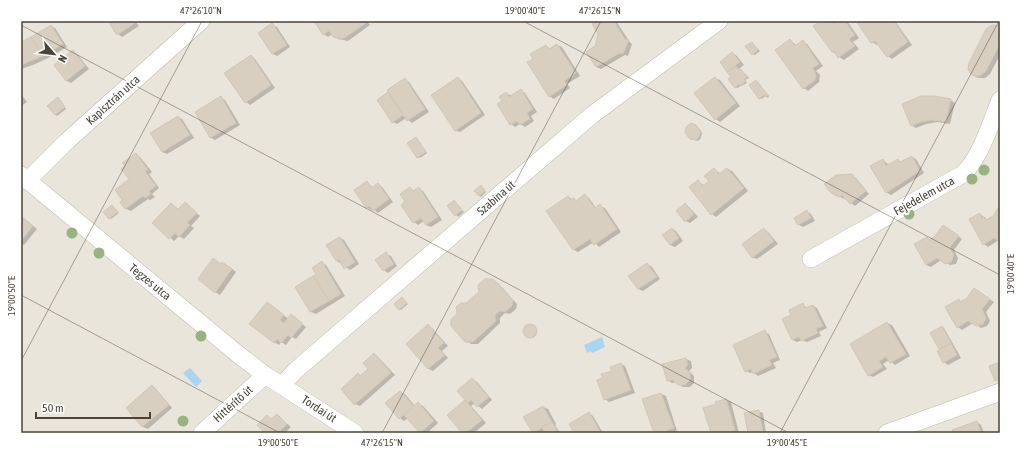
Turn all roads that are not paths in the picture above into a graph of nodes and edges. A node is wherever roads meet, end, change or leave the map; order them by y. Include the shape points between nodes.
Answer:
1 (201, 21) edge
2 (719, 21) edge
3 (1000, 100) edge
4 (24, 178) edge
5 (812, 259) dead end
6 (265, 375) junction
7 (282, 385) junction
8 (1000, 392) edge
9 (202, 433) edge
10 (355, 433) edge
11 (887, 433) edge

1 - 4 street, Kapisztrán utca
2 - 7 street, Szabina út via 592,115 296,370
3 - 5 street, Fejedelem utca via 970,168
4 - 6 street, Tegzes utca
6 - 7 street, Tegzes utca
6 - 9 street, Hittérítő út
7 - 10 street, Tordai út
8 - 11 street

